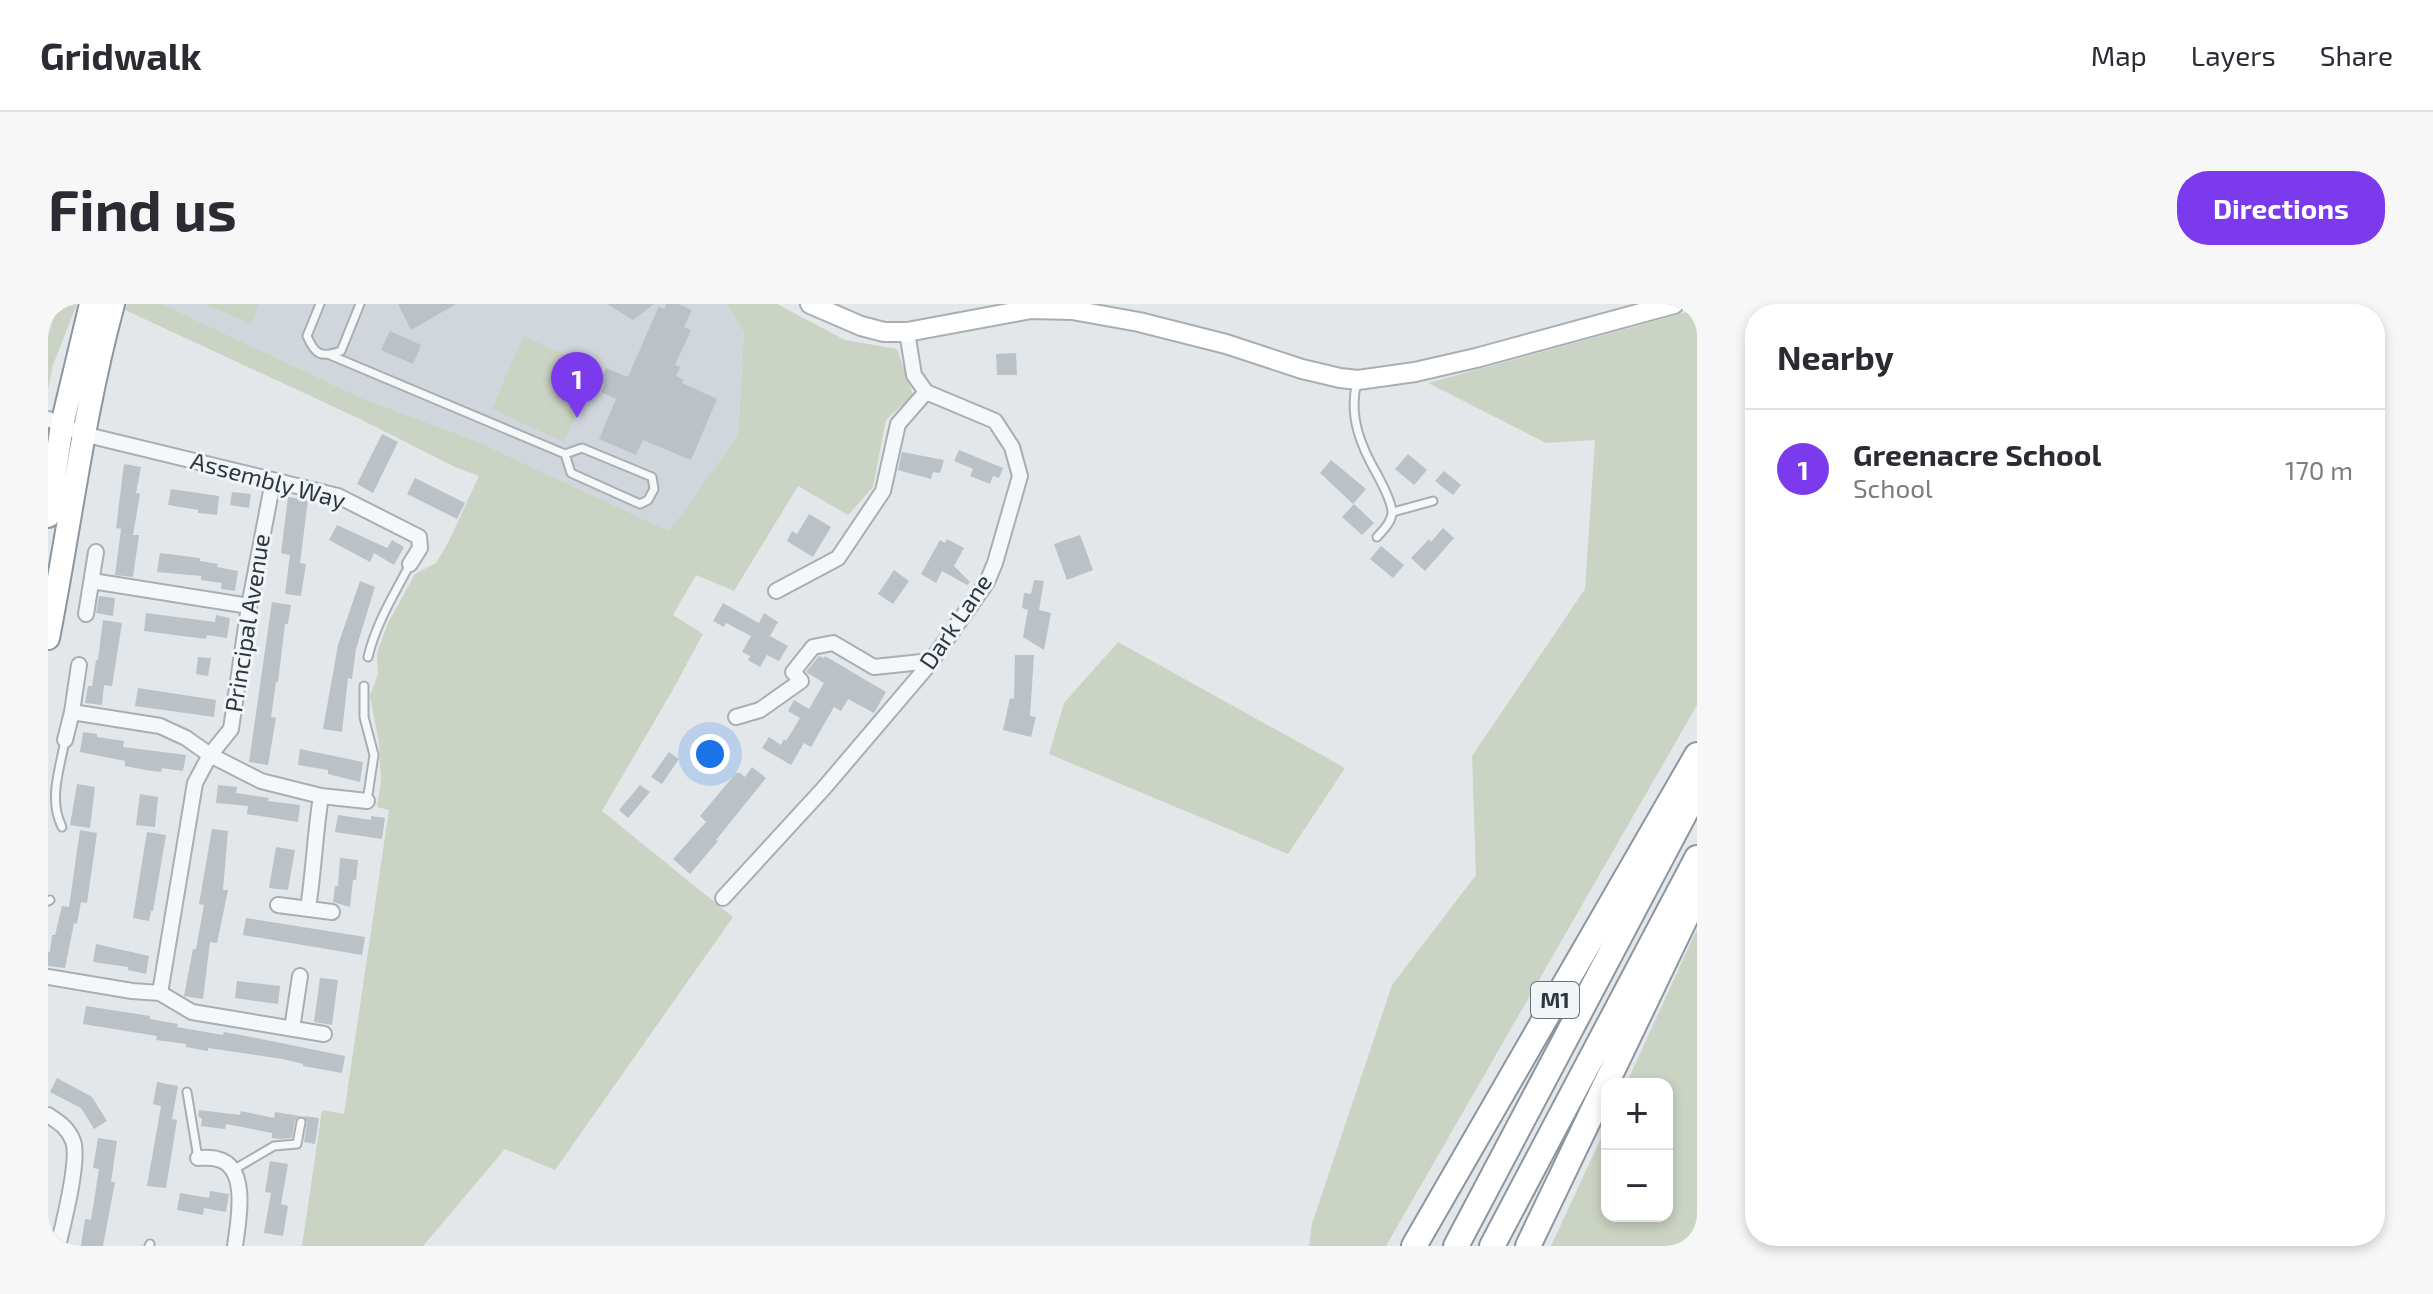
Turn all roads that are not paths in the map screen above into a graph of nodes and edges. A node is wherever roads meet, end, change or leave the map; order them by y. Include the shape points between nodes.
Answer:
1 (91, 304) edge
2 (113, 304) edge
3 (320, 304) edge
4 (360, 304) edge
5 (810, 304) edge
6 (1674, 304) edge
7 (907, 332) junction
8 (330, 355) junction
9 (1358, 380) junction
10 (926, 392) junction
11 (64, 426) edge
12 (565, 454) junction
13 (273, 481) junction
14 (1433, 501) dead end
15 (1393, 512) junction
16 (48, 516) edge
17 (1377, 537) dead end
18 (96, 552) dead end
19 (410, 564) joint
20 (92, 581) junction
21 (776, 591) dead end
22 (249, 606) junction
23 (86, 614) dead end
24 (48, 638) edge
25 (368, 657) dead end
26 (931, 661) junction
27 (79, 665) dead end
28 (364, 686) dead end
29 (72, 712) junction
30 (736, 717) dead end
31 (65, 740) joint
32 (210, 755) junction
33 (1697, 755) edge
34 (1697, 790) edge
35 (321, 796) junction
36 (367, 801) joint
37 (62, 827) dead end
38 (1697, 858) edge
39 (1697, 894) edge
40 (723, 898) dead end
41 (278, 905) dead end
42 (308, 908) junction
43 (332, 912) dead end
44 (300, 976) dead end
45 (48, 977) edge
46 (160, 993) junction
47 (292, 1029) junction
48 (324, 1034) dead end
49 (187, 1092) dead end
50 (48, 1115) edge
51 (301, 1122) dead end
52 (198, 1158) joint
53 (233, 1170) junction
54 (58, 1246) edge
55 (235, 1246) edge
56 (1414, 1246) edge
57 (1456, 1246) edge
58 (1492, 1246) edge
59 (1528, 1246) edge

1 - 11 highway
2 - 11 highway via 96,366
3 - 8 lane via 307,336 312,348
4 - 8 lane via 341,351
5 - 7 main road via 861,326
6 - 9 main road via 1476,358
7 - 9 main road via 1031,309 1072,310 1139,322
7 - 10 street via 914,375
8 - 12 lane
9 - 15 lane via 1353,397 1356,430
10 - 21 street via 898,424 883,491 838,558
10 - 26 street, Dark Lane via 995,421 1012,447 1020,476 987,582
11 - 13 street, Assembly Way
11 - 16 highway
11 - 24 highway
12 - 12 lane via 571,473 640,504 654,489 652,477 582,448
13 - 19 street, Assembly Way via 338,496 419,537 420,548
13 - 22 street, Principal Avenue
14 - 15 lane
15 - 17 lane
18 - 20 street
19 - 25 lane
20 - 22 street
20 - 23 street
22 - 32 street, Principal Avenue via 231,729
26 - 30 street via 874,667 833,643 813,647 793,672 801,681 760,710
26 - 40 street, Dark Lane
27 - 29 street
28 - 36 lane via 364,717 374,755
29 - 31 street
29 - 32 street via 160,726
31 - 37 lane via 54,801
32 - 35 street via 261,781
32 - 46 street, Principal Avenue via 195,783
33 - 56 highway, M1
34 - 57 highway, M1
35 - 36 street
35 - 42 street
38 - 58 highway, M1
39 - 59 highway
41 - 42 street
42 - 43 street
44 - 47 street
45 - 46 street
46 - 47 street via 192,1012
47 - 48 street
49 - 52 lane
50 - 54 street via 65,1126 75,1145
51 - 53 lane via 297,1144 274,1146
52 - 53 street via 219,1159
53 - 55 street via 241,1201

